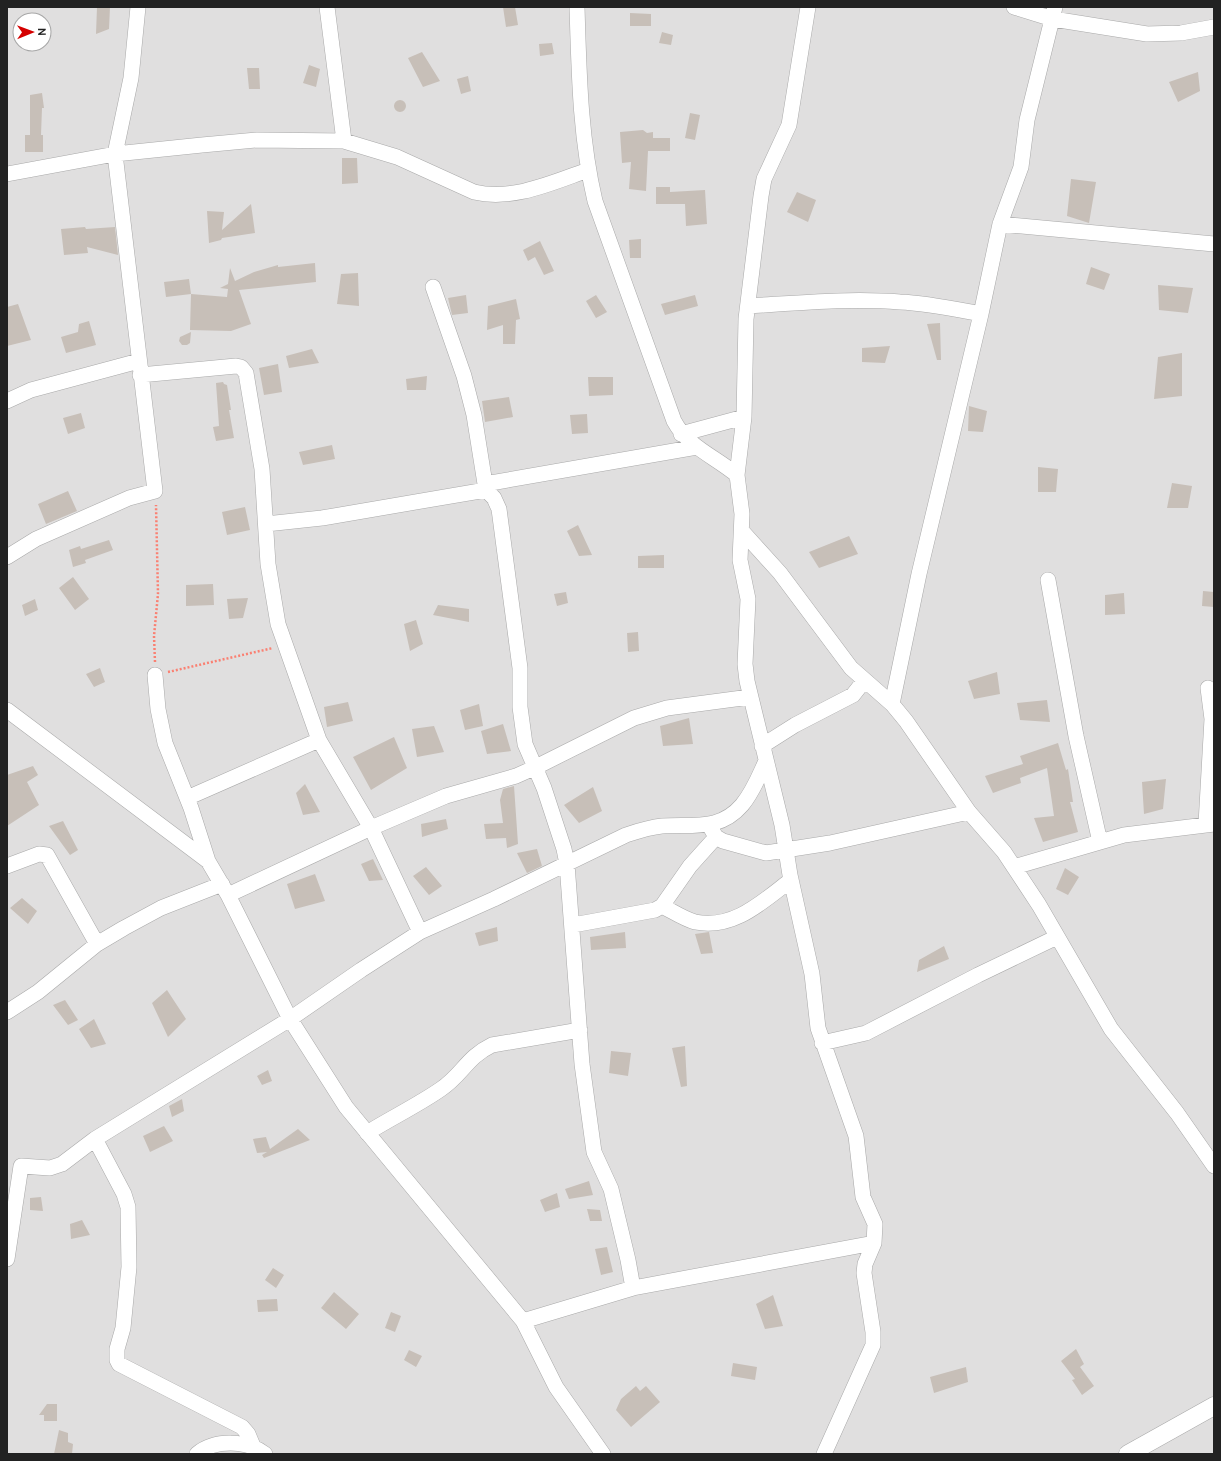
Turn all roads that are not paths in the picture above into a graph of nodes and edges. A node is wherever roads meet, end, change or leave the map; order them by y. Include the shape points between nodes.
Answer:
1 (138, 7) edge
2 (327, 7) edge
3 (577, 7) edge
4 (808, 7) edge
5 (1014, 7) edge
6 (1054, 13) edge
7 (1214, 27) edge
8 (344, 141) junction
9 (115, 154) junction
10 (588, 170) junction
11 (7, 174) edge
12 (1000, 224) junction
13 (1214, 244) edge
14 (433, 287) dead end
15 (748, 306) junction
16 (981, 314) junction
17 (140, 368) junction
18 (7, 402) edge
19 (744, 417) junction
20 (681, 434) junction
21 (697, 447) junction
22 (737, 475) junction
23 (486, 487) junction
24 (266, 524) junction
25 (742, 531) junction
26 (7, 557) edge
27 (1048, 580) dead end
28 (155, 675) road end
29 (864, 680) junction
30 (1208, 688) dead end
31 (750, 697) junction
32 (892, 704) junction
33 (7, 710) edge
34 (319, 740) junction
35 (762, 746) junction
36 (766, 761) junction
37 (534, 768) junction
38 (187, 798) junction
39 (969, 812) junction
40 (1210, 824) edge
41 (371, 828) junction
42 (713, 831) junction
43 (1100, 842) junction
44 (786, 850) junction
45 (208, 861) junction
46 (567, 864) junction
47 (7, 866) edge
48 (1014, 867) junction
49 (791, 880) junction
50 (225, 889) junction
51 (662, 906) junction
52 (572, 925) junction
53 (420, 932) junction
54 (1057, 937) junction
55 (97, 944) junction
56 (7, 1012) edge
57 (290, 1019) junction
58 (580, 1030) junction
59 (822, 1043) junction
60 (367, 1133) junction
61 (95, 1139) junction
62 (14, 1165) edge
63 (1214, 1166) edge
64 (874, 1243) junction
65 (7, 1259) edge
66 (633, 1288) junction
67 (523, 1321) junction
68 (1214, 1406) edge
69 (259, 1450) edge
70 (197, 1454) edge
71 (603, 1454) edge
72 (824, 1454) edge
73 (1128, 1454) edge

1 - 9 street via 131,78
2 - 8 street
3 - 10 street via 579,84
4 - 15 street via 788,125 764,179
5 - 6 street
6 - 7 street via 1148,34 1181,33
6 - 12 street via 1027,120 1021,167
8 - 9 street via 257,140
8 - 10 street via 397,157 474,192 486,194 525,191
9 - 11 street
9 - 17 street
10 - 20 street via 595,201 674,422
12 - 13 street
12 - 16 street
14 - 23 street via 466,382
15 - 16 street via 900,302 928,304
15 - 19 street
16 - 32 street via 919,574
17 - 18 street via 31,390
17 - 24 street via 236,366 243,369 246,373 262,469
17 - 26 street via 155,491 129,498 36,539
19 - 20 street
19 - 22 street
20 - 21 street
21 - 22 street
21 - 23 street
22 - 25 street
23 - 24 street via 322,518
23 - 37 street via 494,498 502,521 520,668 522,721 525,744
24 - 34 street via 273,601 285,645
25 - 29 street via 780,573 851,668
25 - 31 street via 740,560 748,599 745,664
27 - 43 street via 1076,736
28 - 38 street via 165,743
29 - 32 street
29 - 35 street via 853,696 795,725
30 - 40 street via 1212,720
31 - 35 street
31 - 37 street via 654,711 634,718
32 - 39 street
33 - 45 street
34 - 38 street
34 - 41 street
35 - 36 street
36 - 42 street via 742,806 720,822
36 - 44 street via 781,818
37 - 41 street via 516,776 446,796
37 - 46 street via 544,788
38 - 45 street
39 - 44 street via 877,834
39 - 48 street
40 - 43 street via 1124,835
41 - 50 street
41 - 53 street
42 - 44 street via 723,841 760,852
42 - 46 street via 645,828 609,841
42 - 51 street
43 - 48 street
44 - 49 street
45 - 50 street
46 - 52 street
46 - 53 street
47 - 55 street via 39,854 47,855
48 - 54 street
49 - 51 street via 744,914 720,922 694,922
49 - 59 street via 812,974
50 - 55 street via 161,908
50 - 57 street
51 - 52 street via 655,910
52 - 58 street
53 - 57 street
54 - 59 street via 866,1033
54 - 63 street via 1111,1029 1177,1113
55 - 56 street via 38,992
57 - 60 street via 346,1107
57 - 61 street
58 - 60 street via 492,1045 483,1049 475,1054 442,1089
58 - 66 street via 594,1152 611,1189
59 - 64 street via 856,1136 863,1197 874,1224
60 - 67 street
61 - 62 street via 62,1164 50,1168
61 - 69 street via 128,1206 129,1266 123,1328 117,1349 118,1364 242,1427
62 - 65 street
64 - 66 street
64 - 72 street via 865,1264 864,1274 873,1345
66 - 67 street
67 - 71 street via 556,1386
68 - 73 street
69 - 70 street via 242,1443 208,1447

